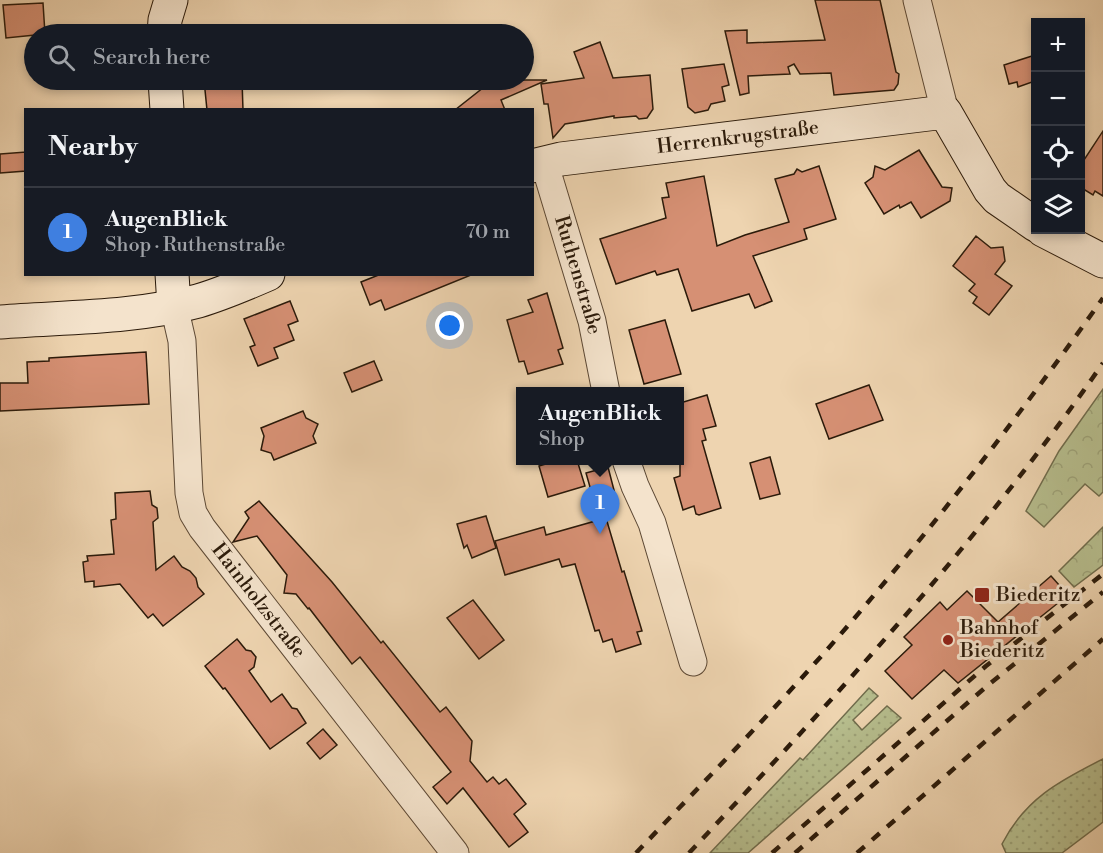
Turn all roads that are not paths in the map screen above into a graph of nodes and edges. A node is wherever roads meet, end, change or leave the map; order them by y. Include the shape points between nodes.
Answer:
1 (171, 0) edge
2 (917, 0) edge
3 (165, 24) edge
4 (165, 90) edge
5 (166, 108) edge
6 (945, 112) junction
7 (538, 164) edge
8 (1031, 222) edge
9 (1051, 234) edge
10 (1103, 261) edge
11 (263, 276) edge
12 (173, 290) edge
13 (0, 322) edge
14 (605, 387) edge
15 (628, 465) edge
16 (693, 662) dead end
17 (455, 853) edge

1 - 3 street
2 - 6 street
4 - 5 street
6 - 7 street, Herrenkrugstraße
6 - 8 street via 990,190
7 - 14 street, Ruthenstraße via 592,321
9 - 10 street
11 - 12 street via 222,293
12 - 13 street via 110,314
12 - 17 street, Hainholzstraße via 182,341 193,513
15 - 16 street via 652,523

